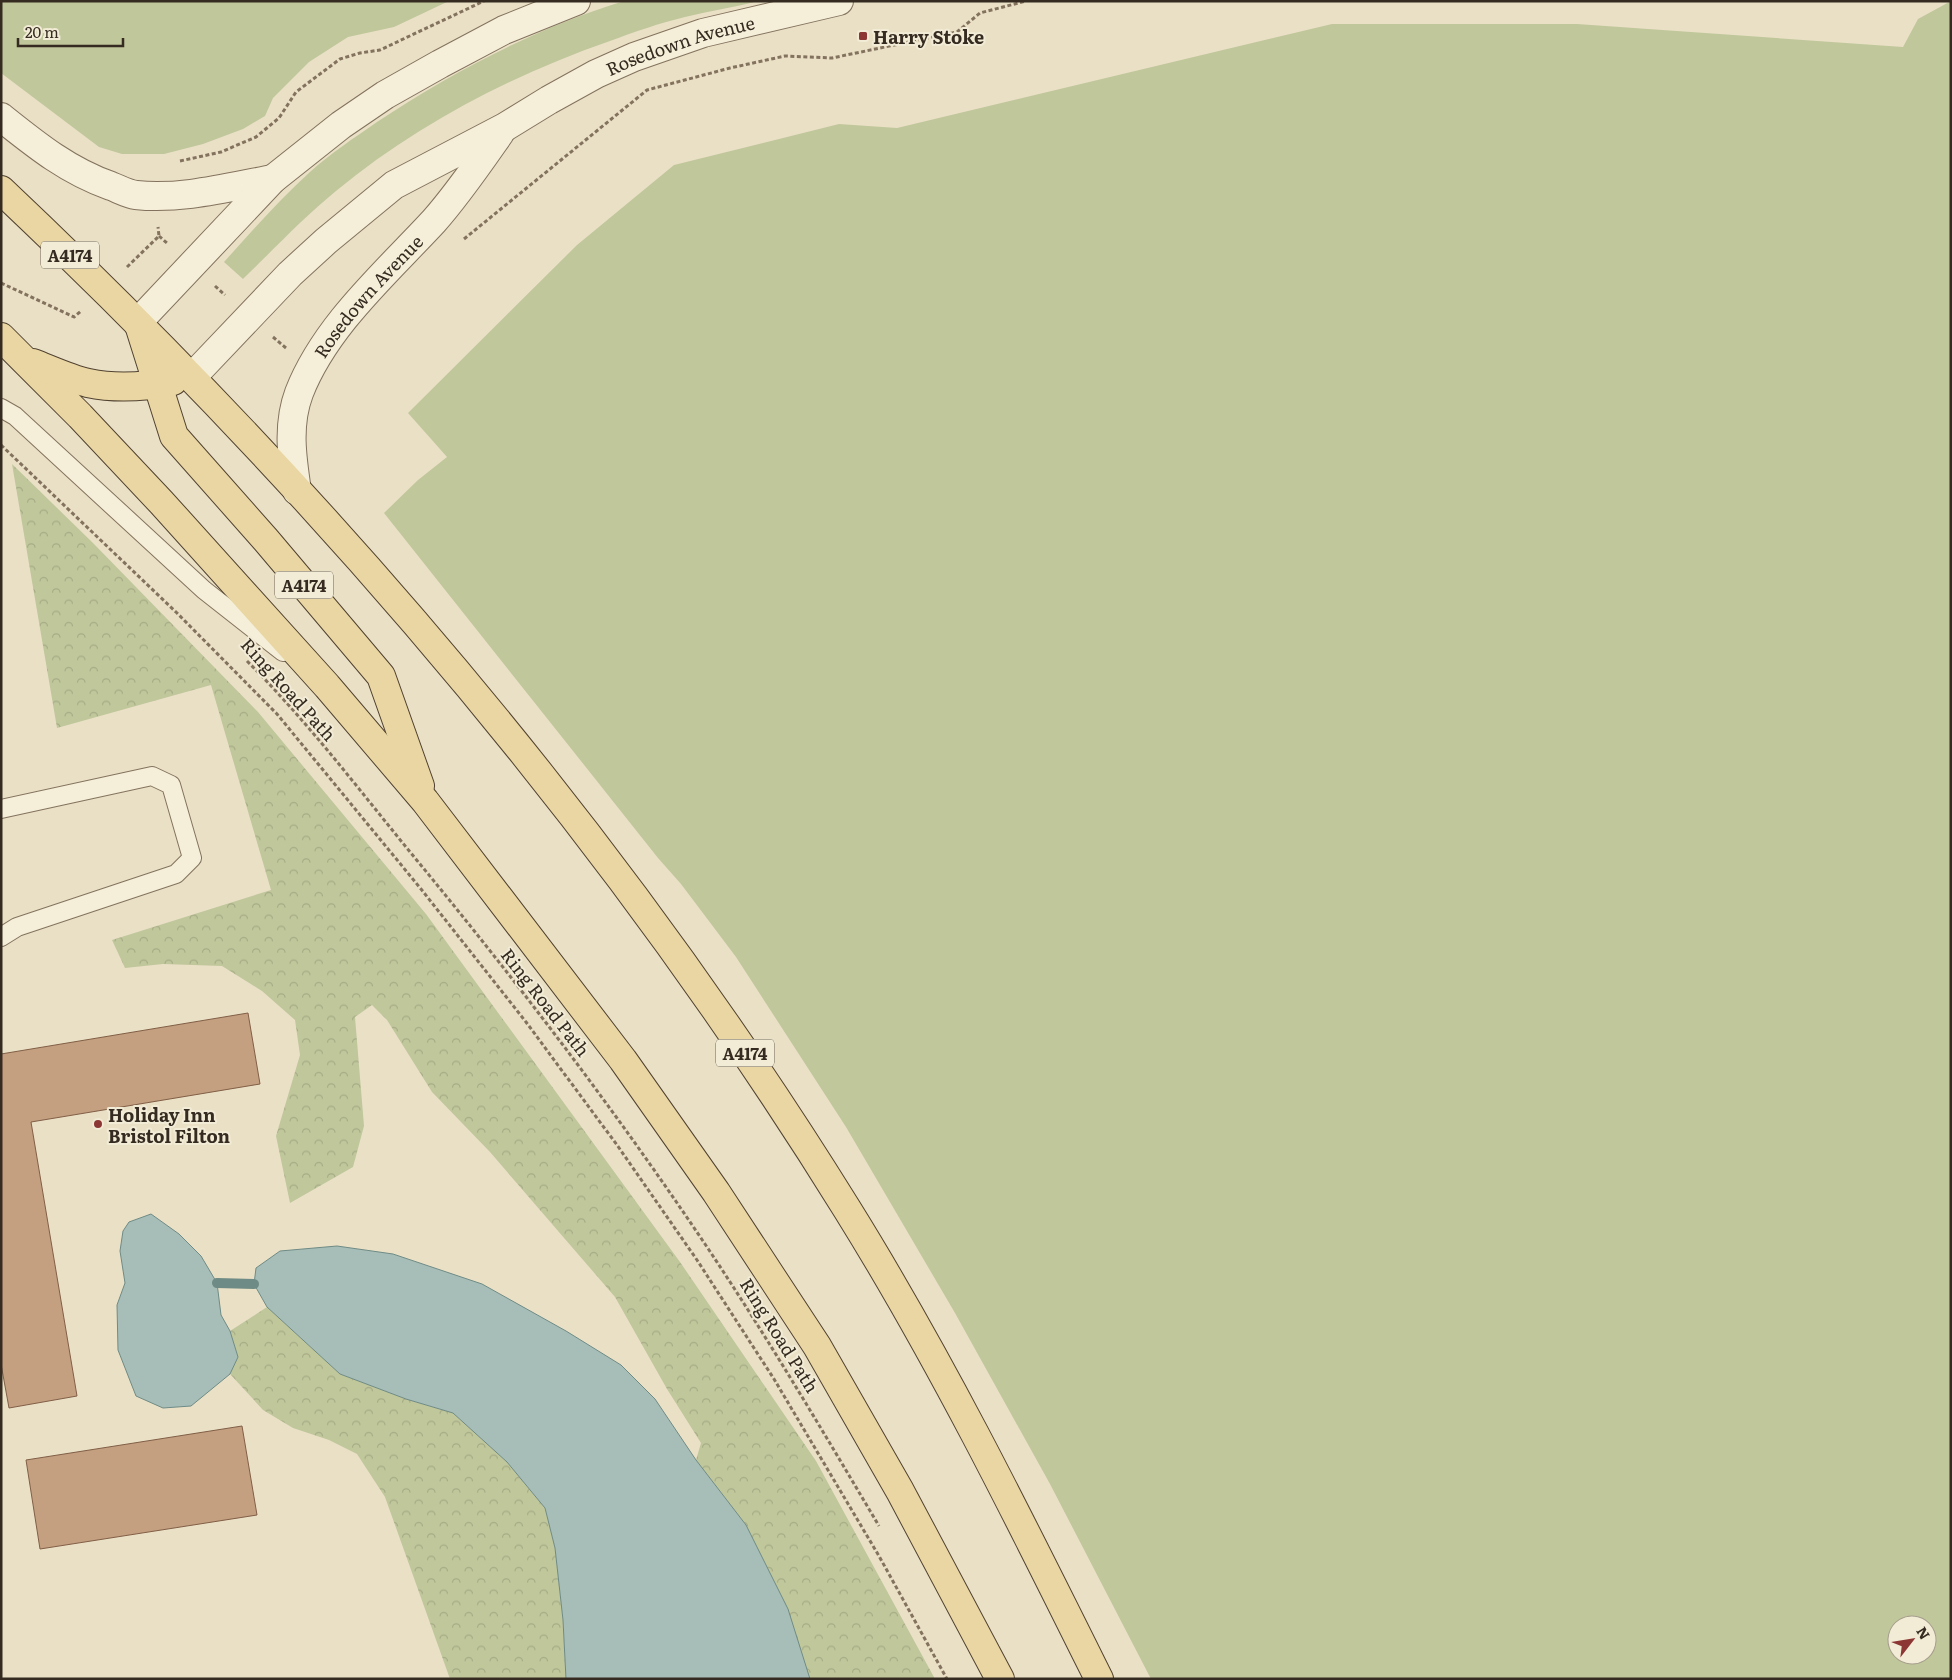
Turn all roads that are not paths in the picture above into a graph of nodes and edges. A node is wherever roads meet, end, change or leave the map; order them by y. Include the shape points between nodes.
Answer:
1 (576, 1) edge
2 (839, 1) edge
3 (1, 117) edge
4 (505, 127) junction
5 (273, 179) junction
6 (1, 190) edge
7 (138, 322) junction
8 (1, 337) edge
9 (25, 360) junction
10 (192, 377) junction
11 (156, 384) junction
12 (1, 408) edge
13 (297, 491) junction
14 (327, 686) junction
15 (425, 801) junction
16 (1, 809) edge
17 (1, 937) edge
18 (1000, 1679) edge
19 (1099, 1679) edge

1 - 5 street via 504,30 401,86 341,125
2 - 4 street, Rosedown Avenue via 703,33 634,57 596,74
3 - 5 street via 76,172 134,195 182,194
4 - 10 street, Rosedown Avenue via 394,185 290,274
4 - 13 street, Rosedown Avenue via 452,199 348,315 310,369 292,422 291,453
5 - 7 street
6 - 7 main road, A4174
7 - 10 main road, A4174
7 - 11 main road, A4174
8 - 9 main road, A4174
9 - 11 main road, A4174 via 86,383 114,387
9 - 14 main road, A4174 via 161,502
10 - 11 main road, A4174
10 - 13 main road, A4174
11 - 15 main road, A4174 via 174,436 381,676
12 - 14 lane via 22,423 204,590
13 - 19 main road, A4174 via 444,655 544,777 730,1030 850,1213 905,1307 976,1437
14 - 15 main road, A4174
15 - 18 main road, A4174 via 623,1060 716,1192 817,1346 900,1491
16 - 17 lane via 152,776 171,785 192,858 176,874 17,927

